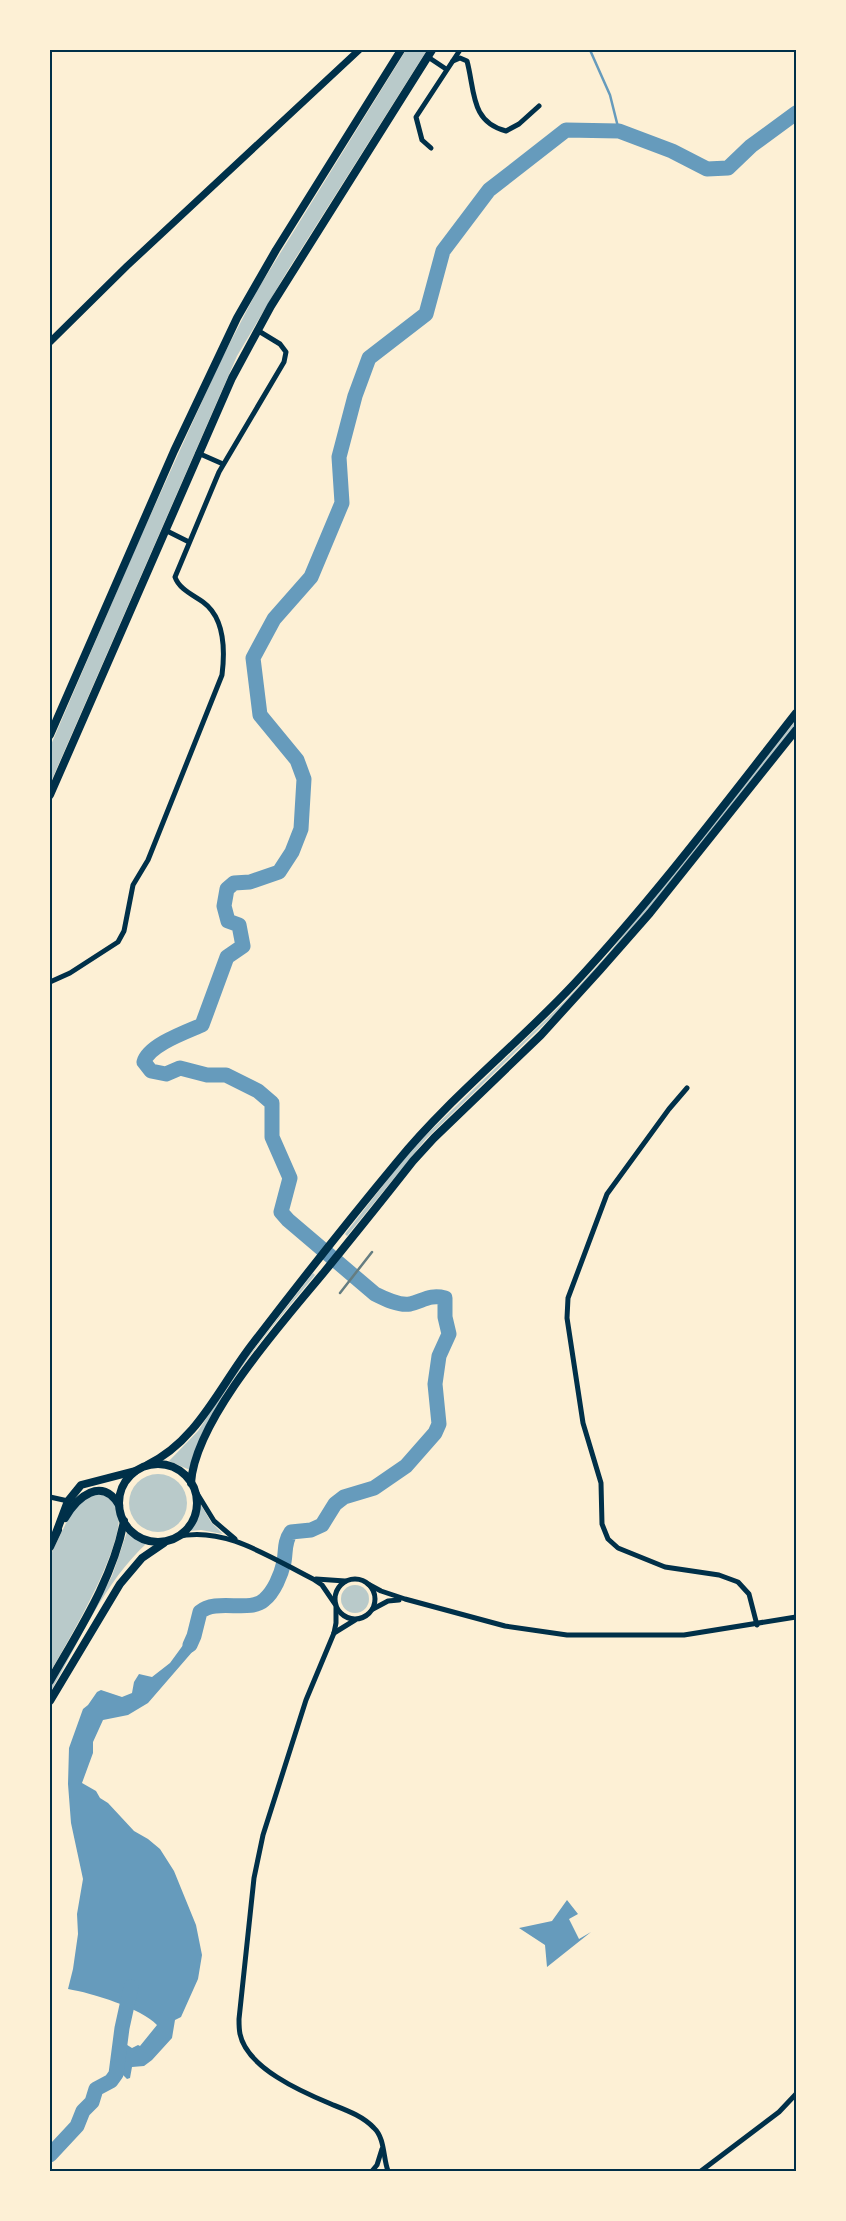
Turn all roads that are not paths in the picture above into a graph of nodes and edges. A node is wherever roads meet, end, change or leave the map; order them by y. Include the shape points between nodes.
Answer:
1 (359, 50) edge
2 (401, 50) edge
3 (432, 50) edge
4 (460, 50) edge
5 (428, 57) junction
6 (453, 61) junction
7 (446, 69) junction
8 (539, 106) dead end
9 (431, 148) dead end
10 (257, 330) junction
11 (50, 342) edge
12 (198, 453) junction
13 (223, 464) junction
14 (165, 530) junction
15 (188, 542) junction
16 (796, 713) edge
17 (796, 730) edge
18 (50, 735) edge
19 (50, 795) edge
20 (50, 982) edge
21 (687, 1088) dead end
22 (147, 1466) junction
23 (136, 1471) junction
24 (193, 1487) junction
25 (50, 1497) edge
26 (68, 1501) junction
27 (119, 1505) junction
28 (124, 1521) junction
29 (56, 1533) junction
30 (173, 1538) junction
31 (244, 1545) junction
32 (50, 1547) edge
33 (313, 1579) junction
34 (345, 1581) junction
35 (368, 1584) junction
36 (405, 1600) junction
37 (335, 1605) junction
38 (373, 1609) junction
39 (796, 1617) edge
40 (356, 1620) junction
41 (757, 1625) junction
42 (334, 1633) junction
43 (50, 1681) edge
44 (50, 1701) edge
45 (796, 2094) edge
46 (382, 2146) junction
47 (372, 2171) edge
48 (388, 2171) edge
49 (701, 2171) edge

1 - 11 main road
2 - 18 main road via 237,318 174,451
3 - 5 main road
4 - 6 street
5 - 7 street
5 - 10 main road
6 - 7 street
6 - 8 street via 460,58 467,61 476,106 485,121 497,129 506,131 519,124
7 - 9 street via 416,117 422,140
10 - 12 main road
10 - 13 street via 280,344 286,352 284,362
12 - 13 street
12 - 14 main road
13 - 15 street
14 - 15 street
14 - 19 main road
15 - 20 street via 174,577 177,584 206,604 215,615 224,655 222,675 148,860 133,885 124,931 118,942 70,974
16 - 22 main road via 586,971 398,1160 252,1344 190,1434 172,1451
17 - 24 main road via 600,970 541,1035 413,1161 314,1284 212,1422 197,1456
21 - 41 street via 607,1194 568,1298 566,1318 581,1413 601,1483 602,1524 608,1539 618,1548 665,1567 719,1575 738,1582 750,1594
22 - 23 main road
22 - 24 main road via 169,1465 182,1472
23 - 26 main road via 81,1485
23 - 27 main road via 122,1490
24 - 30 main road via 196,1499 194,1517 183,1532
24 - 31 street via 220,1528
25 - 26 street
26 - 29 main road
27 - 28 main road
27 - 29 main road via 109,1493 92,1492 73,1506
28 - 30 main road via 141,1538 152,1541
28 - 43 main road via 108,1574
29 - 32 main road
30 - 31 street via 210,1535
30 - 44 main road via 142,1558 120,1584
31 - 33 street
33 - 34 street
33 - 37 street via 322,1585
34 - 35 street via 357,1579
34 - 37 street via 336,1590
35 - 36 street
35 - 38 street via 375,1595
36 - 38 street via 388,1601
36 - 41 street via 515,1628 567,1635 684,1635
37 - 40 street via 342,1616
37 - 42 street
38 - 40 street
39 - 41 street
40 - 42 street
42 - 46 street via 306,1700 263,1835 254,1878 239,2018 240,2035 256,2061 279,2078 366,2121 376,2129
45 - 49 street via 779,2112
46 - 47 street
46 - 48 street

